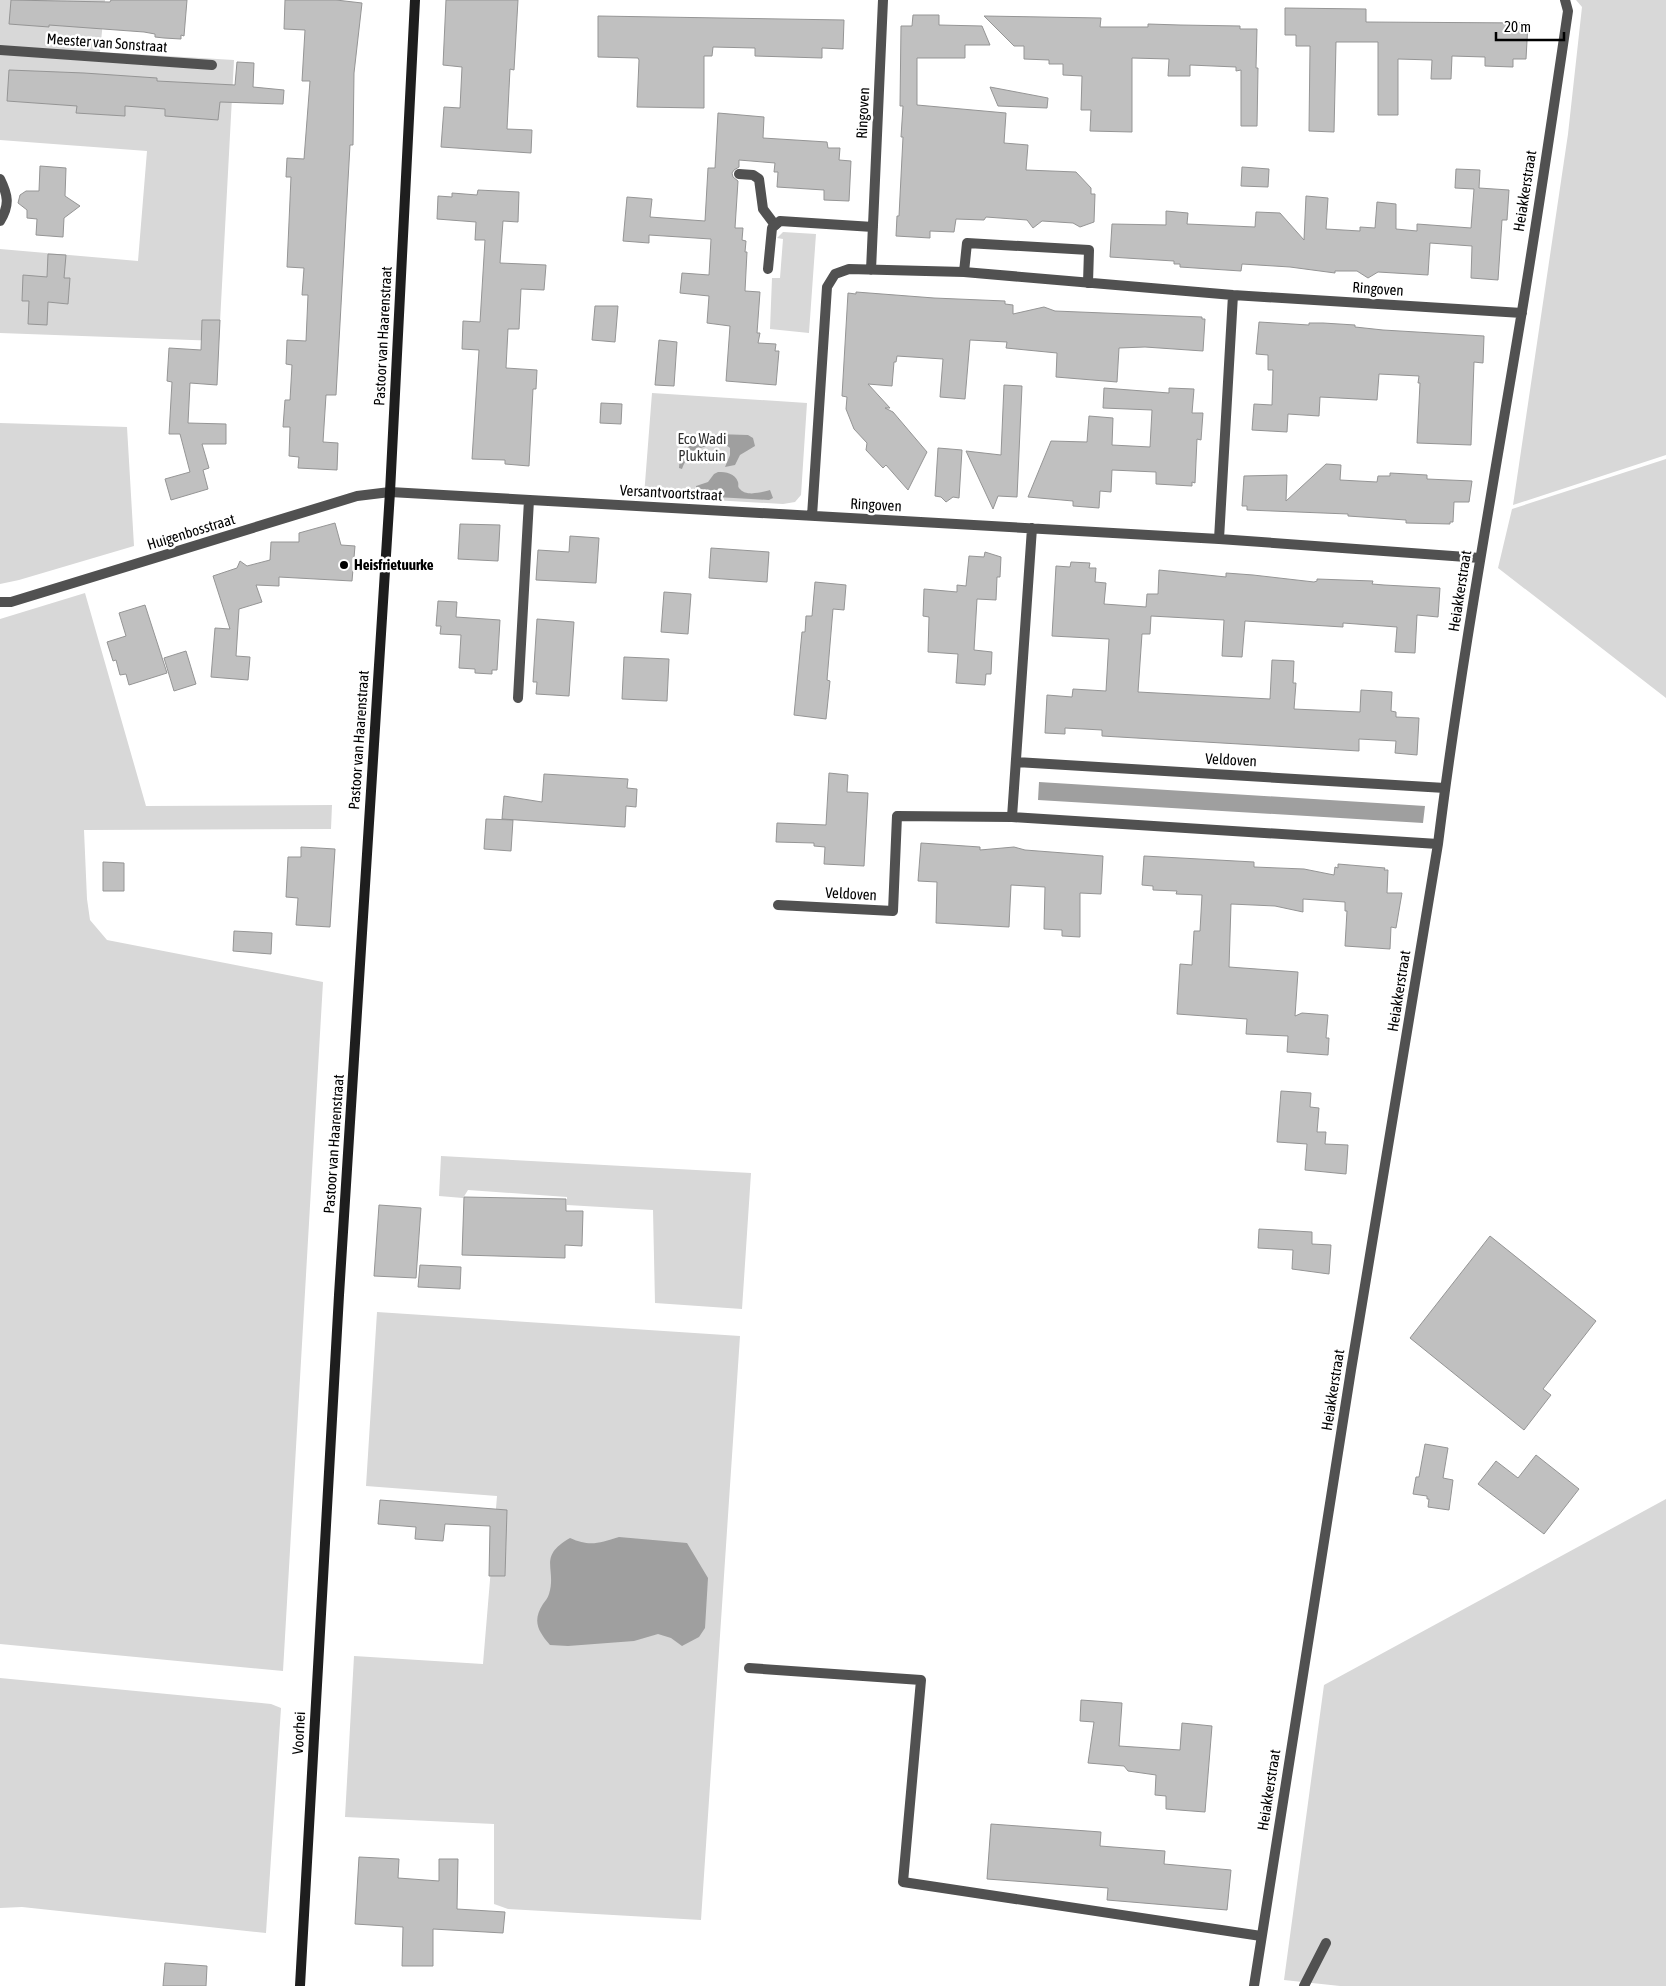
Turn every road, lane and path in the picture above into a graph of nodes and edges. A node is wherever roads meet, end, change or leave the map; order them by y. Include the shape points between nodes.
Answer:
1 (415, 0) edge
2 (883, 0) edge
3 (1565, 0) edge
4 (0, 50) edge
5 (212, 65) dead end
6 (739, 174) dead end
7 (0, 179) edge
8 (0, 221) edge
9 (775, 225) junction
10 (873, 227) junction
11 (768, 269) dead end
12 (871, 270) junction
13 (964, 272) junction
14 (1088, 283) junction
15 (1233, 295) junction
16 (1522, 313) junction
17 (390, 492) junction
18 (529, 500) junction
19 (812, 516) junction
20 (1032, 528) junction
21 (1219, 539) junction
22 (1480, 558) junction
23 (0, 602) edge
24 (518, 698) dead end
25 (1016, 762) junction
26 (1445, 788) junction
27 (1012, 817) junction
28 (1438, 844) junction
29 (778, 905) dead end
30 (329, 1482) joint
31 (749, 1668) dead end
32 (1262, 1936) junction
33 (1326, 1943) dead end
34 (300, 1986) edge
35 (1254, 1986) edge
36 (1304, 1986) edge

1 - 17 street, Pastoor van Haarenstraat
2 - 10 street, Ringoven
3 - 16 street, Heiakkerstraat via 1568,11
4 - 5 street, Meester van Sonstraat
6 - 9 street via 759,179 763,209
7 - 8 street via 7,194 6,212
9 - 10 street via 780,221
9 - 11 street
10 - 12 street, Ringoven
12 - 13 street, Ringoven
12 - 19 street, Ringoven via 849,269 835,274 827,287
13 - 14 street, Ringoven
13 - 14 street via 967,243 1089,250
14 - 15 street, Ringoven
15 - 16 street, Ringoven
15 - 21 street
16 - 22 street, Heiakkerstraat
17 - 18 street, Versantvoortstraat
17 - 23 street, Huigenbosstraat via 357,496 11,602
17 - 30 street, Pastoor van Haarenstraat
18 - 19 street, Versantvoortstraat
18 - 24 street
19 - 20 street, Ringoven
20 - 21 street, Ringoven
20 - 25 street
21 - 22 street, Ringoven
22 - 26 street, Heiakkerstraat
25 - 26 street, Veldoven
25 - 27 street
26 - 28 street, Heiakkerstraat
27 - 28 street, Veldoven
27 - 29 street, Veldoven via 897,816 893,911
28 - 32 street, Heiakkerstraat
30 - 34 street, Voorhei
31 - 32 street via 920,1680 903,1882
32 - 35 street, Heiakkerstraat
33 - 36 street

